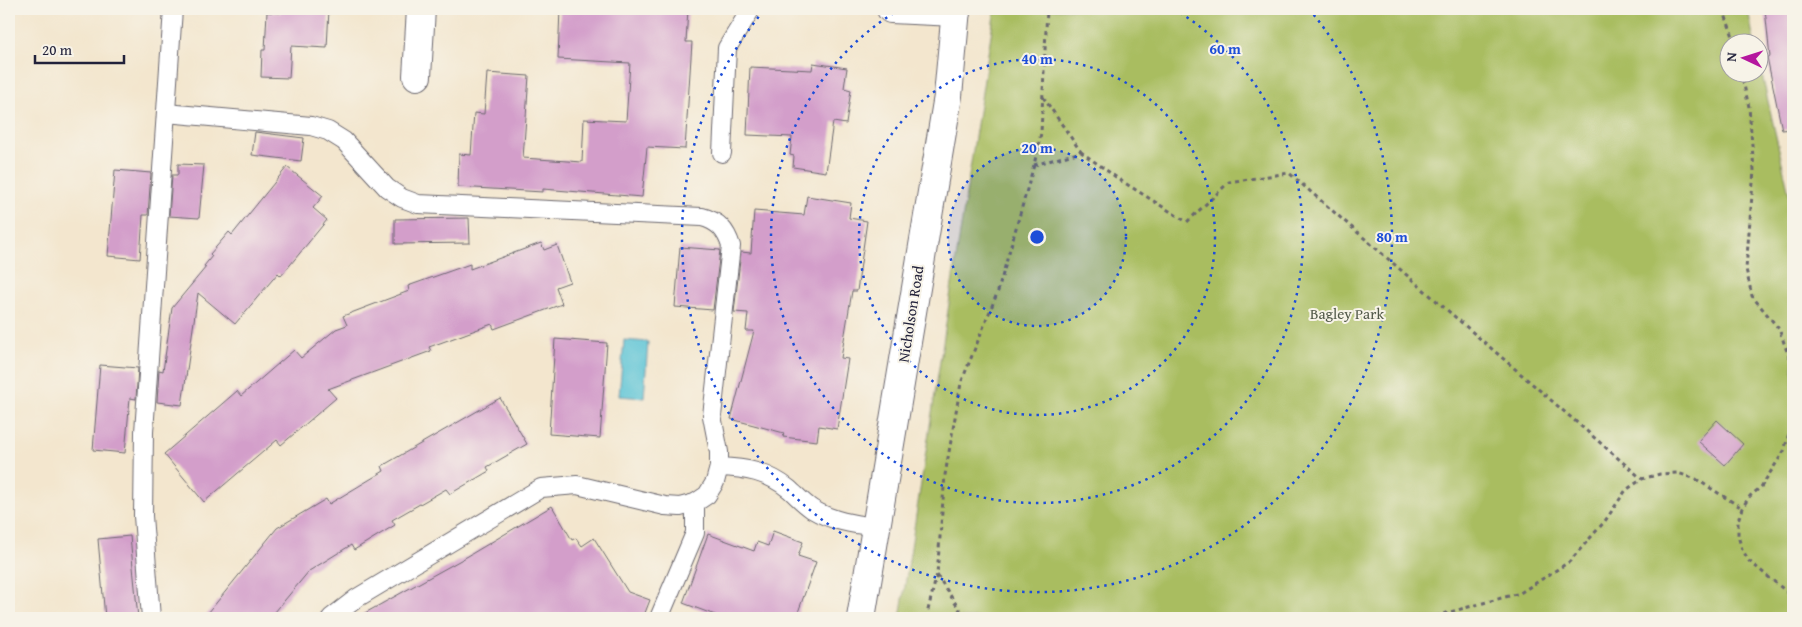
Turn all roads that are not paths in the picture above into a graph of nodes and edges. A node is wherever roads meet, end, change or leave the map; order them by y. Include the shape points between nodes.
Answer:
1 (173, 9) edge
2 (421, 9) edge
3 (751, 9) edge
4 (892, 9) edge
5 (956, 10) edge
6 (418, 76) dead end
7 (166, 114) junction
8 (722, 153) dead end
9 (720, 468) junction
10 (695, 503) junction
11 (876, 527) junction
12 (151, 618) edge
13 (331, 618) edge
14 (659, 618) edge
15 (860, 618) edge

1 - 7 lane
2 - 6 street
3 - 8 lane via 727,48
4 - 5 street
5 - 11 street, Nicholson Road via 948,96
7 - 9 lane via 311,126 328,131 344,142 387,188 418,204 702,216 713,220 728,235 730,246 712,416
7 - 12 lane via 144,432 143,516
9 - 10 lane via 707,495
9 - 11 lane via 743,468 766,475 812,509 843,522
10 - 13 lane via 665,506 577,485 542,488 357,598
10 - 14 lane via 695,533
11 - 15 street, Nicholson Road

